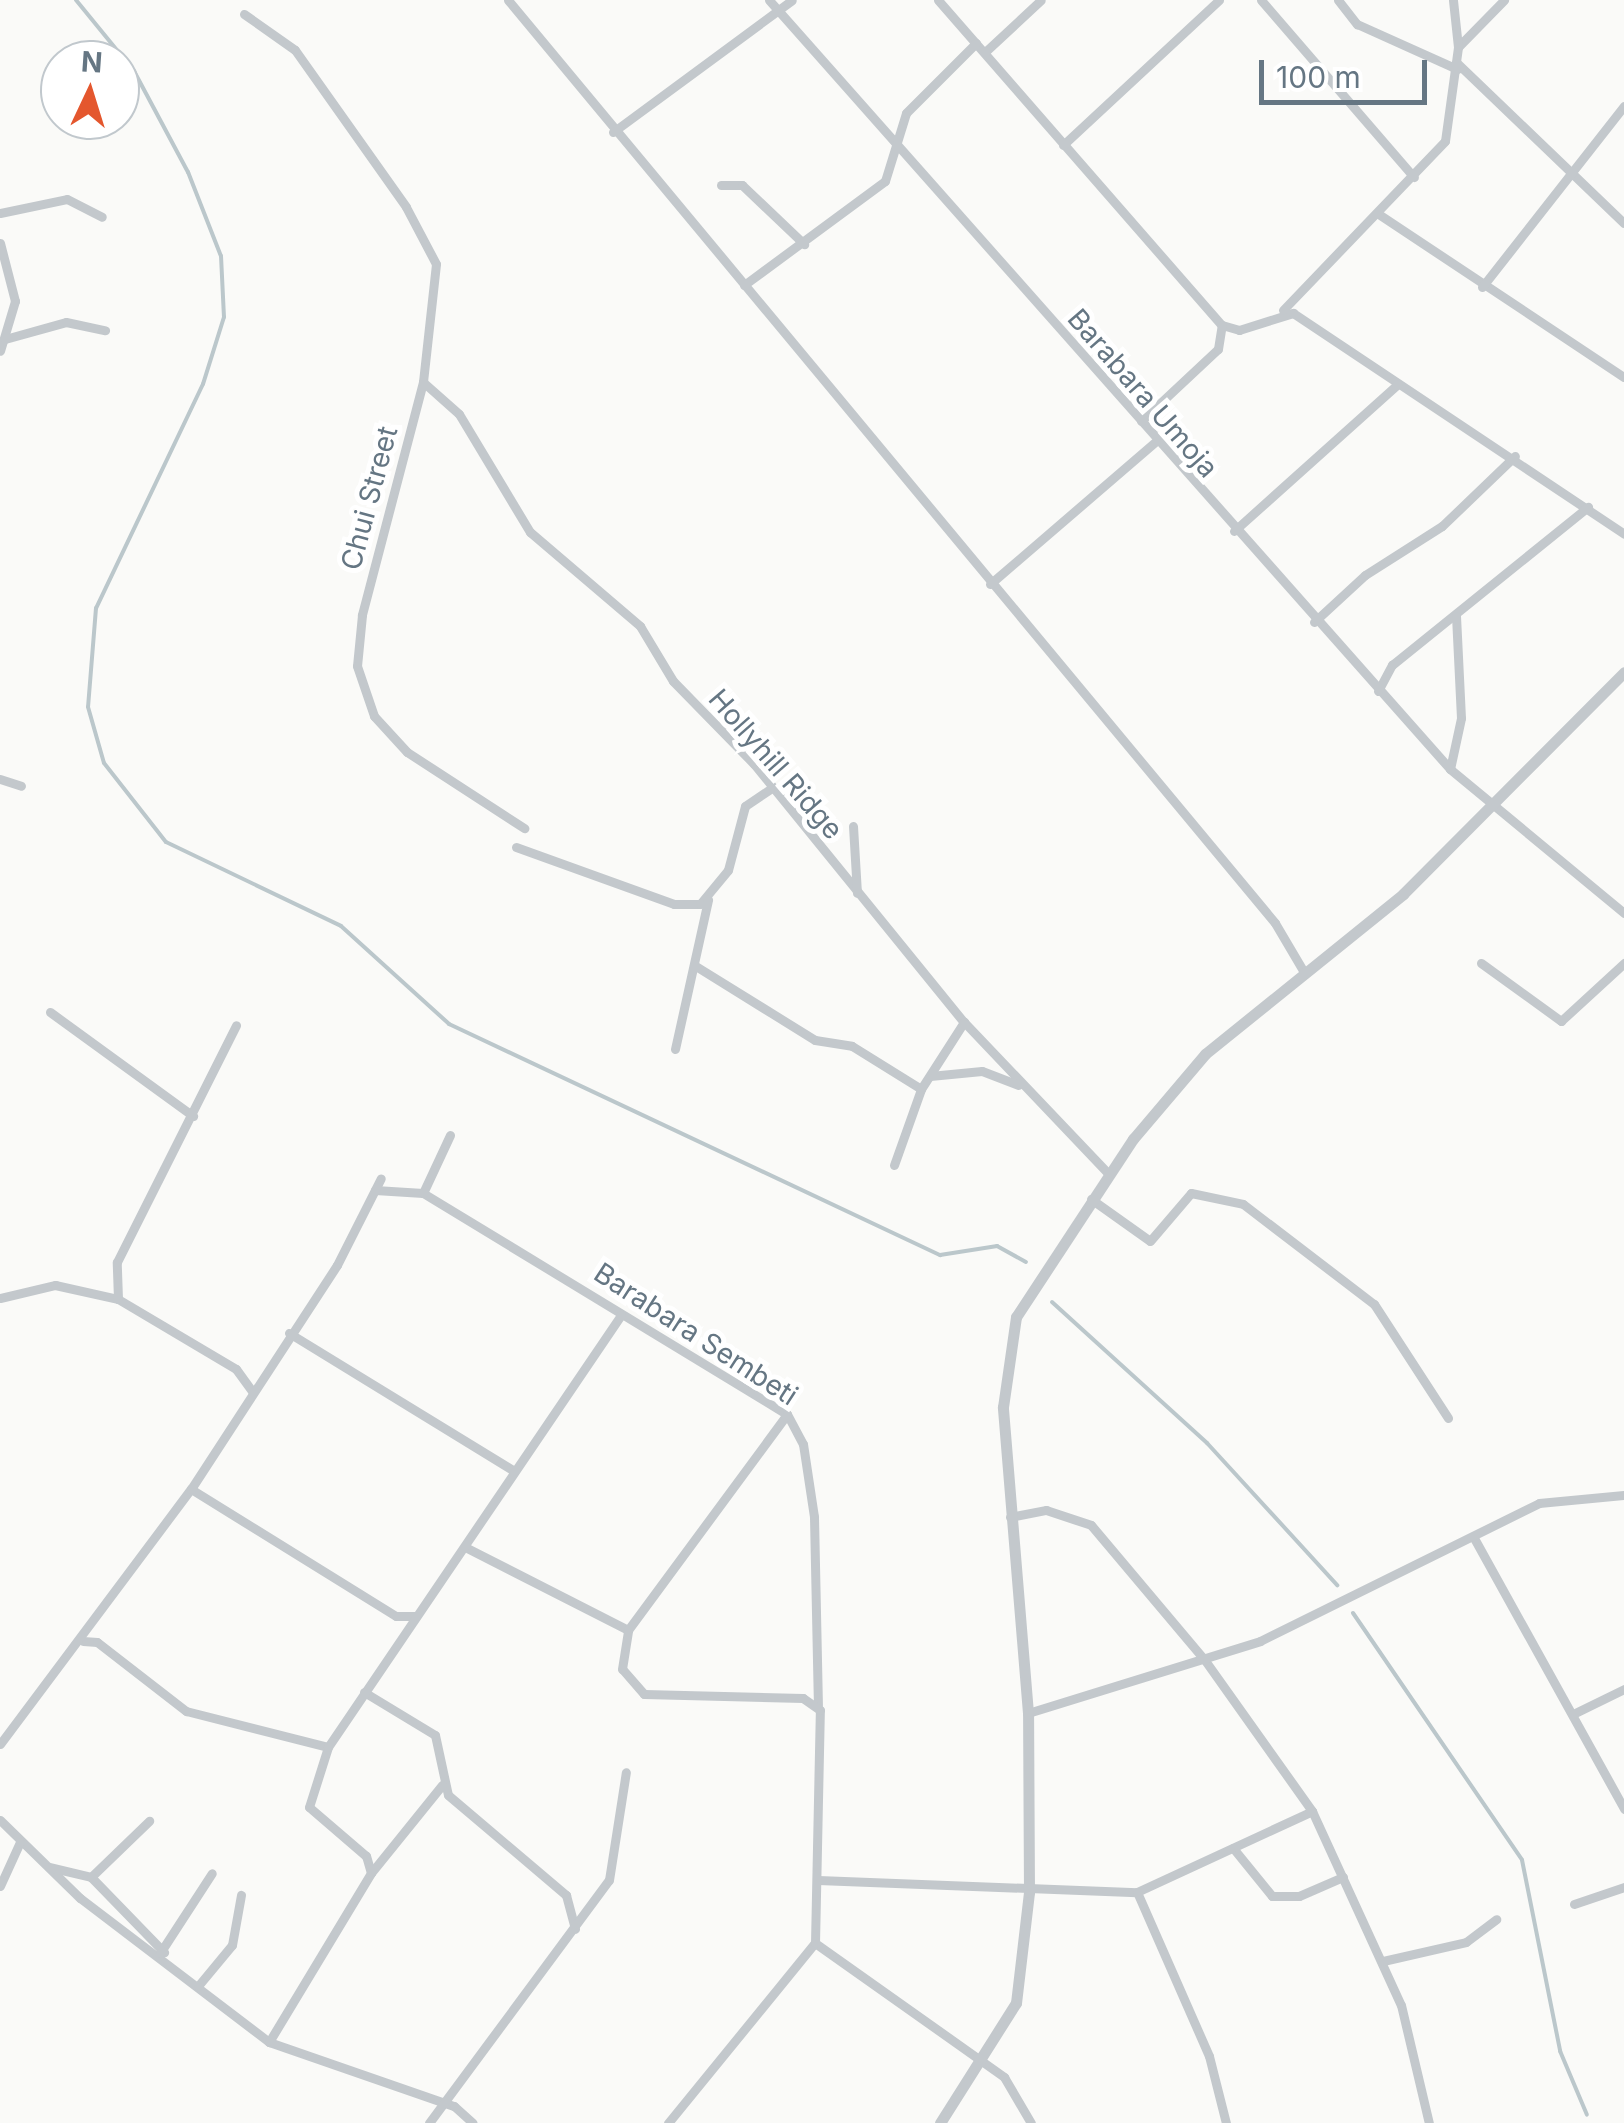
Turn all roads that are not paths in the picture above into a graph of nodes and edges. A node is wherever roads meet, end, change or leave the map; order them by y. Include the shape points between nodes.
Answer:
1 (508, 0) edge
2 (768, 0) edge
3 (792, 0) edge
4 (938, 0) edge
5 (1041, 0) edge
6 (1219, 0) edge
7 (1260, 0) edge
8 (1338, 0) edge
9 (1453, 0) edge
10 (1504, 0) edge
11 (778, 11) junction
12 (244, 14) dead end
13 (976, 43) junction
14 (1458, 47) junction
15 (985, 52) junction
16 (1457, 66) junction
17 (1624, 106) edge
18 (614, 132) junction
19 (897, 143) junction
20 (1063, 145) junction
21 (1414, 178) junction
22 (1573, 178) junction
23 (722, 185) dead end
24 (0, 214) edge
25 (1380, 215) junction
26 (102, 217) dead end
27 (1624, 223) edge
28 (0, 243) edge
29 (804, 244) junction
30 (744, 285) junction
31 (1482, 287) junction
32 (1283, 310) junction
33 (1226, 328) junction
34 (105, 330) dead end
35 (6, 339) junction
36 (0, 351) edge
37 (1624, 377) edge
38 (423, 382) junction
39 (1398, 384) junction
40 (1141, 421) junction
41 (1156, 441) junction
42 (1515, 456) junction
43 (1588, 507) junction
44 (1234, 530) junction
45 (1624, 534) edge
46 (990, 584) junction
47 (1456, 616) junction
48 (1314, 622) junction
49 (1624, 672) edge
50 (1378, 692) junction
51 (1450, 769) junction
52 (0, 779) edge
53 (21, 786) dead end
54 (770, 789) junction
55 (1492, 810) junction
56 (854, 826) dead end
57 (524, 828) dead end
58 (516, 847) dead end
59 (857, 893) junction
60 (708, 900) junction
61 (1624, 913) edge
62 (1481, 963) dead end
63 (1624, 963) edge
64 (694, 966) junction
65 (1306, 974) junction
66 (50, 1012) dead end
67 (964, 1022) junction
68 (236, 1026) dead end
69 (675, 1049) dead end
70 (930, 1076) junction
71 (921, 1088) junction
72 (1023, 1088) junction
73 (193, 1116) junction
74 (450, 1135) dead end
75 (894, 1164) dead end
76 (1108, 1173) junction
77 (381, 1178) dead end
78 (375, 1190) junction
79 (423, 1193) junction
80 (1091, 1199) junction
81 (0, 1298) edge
82 (118, 1299) junction
83 (622, 1315) junction
84 (290, 1334) junction
85 (252, 1391) junction
86 (787, 1414) junction
87 (1448, 1418) dead end
88 (514, 1471) junction
89 (191, 1489) junction
90 (1623, 1492) edge
91 (1008, 1517) junction
92 (1474, 1538) junction
93 (464, 1547) junction
94 (416, 1616) junction
95 (628, 1630) junction
96 (83, 1641) junction
97 (1204, 1659) junction
98 (1624, 1689) edge
99 (364, 1692) junction
100 (818, 1704) junction
101 (1028, 1713) junction
102 (1573, 1714) junction
103 (0, 1744) edge
104 (328, 1747) junction
105 (626, 1772) dead end
106 (442, 1786) junction
107 (1624, 1809) edge
108 (1312, 1811) junction
109 (0, 1820) edge
110 (149, 1822) dead end
111 (20, 1842) junction
112 (1233, 1848) junction
113 (46, 1866) junction
114 (212, 1873) dead end
115 (371, 1873) junction
116 (1343, 1876) junction
117 (91, 1878) junction
118 (818, 1880) junction
119 (0, 1886) edge
120 (1624, 1887) edge
121 (1030, 1892) junction
122 (1137, 1892) junction
123 (241, 1895) dead end
124 (1574, 1904) dead end
125 (1496, 1918) dead end
126 (575, 1930) junction
127 (815, 1944) junction
128 (160, 1953) junction
129 (1382, 1962) junction
130 (198, 1986) junction
131 (269, 2042) junction
132 (984, 2062) junction
133 (442, 2102) junction
134 (430, 2123) edge
135 (473, 2123) edge
136 (668, 2123) edge
137 (940, 2123) edge
138 (1031, 2123) edge
139 (1226, 2123) edge
140 (1429, 2123) edge

1 - 18 street
2 - 11 street, Barabara Umoja
3 - 11 street
4 - 13 street
5 - 15 street
6 - 20 street
7 - 21 street
8 - 16 street via 1357,24
9 - 14 street
10 - 14 street
11 - 18 street
11 - 19 street, Barabara Umoja
12 - 38 street, Chui Street via 295,50 352,126 436,264
13 - 15 street
13 - 19 street via 906,113
14 - 16 street
15 - 20 street
16 - 21 street via 1445,140
16 - 22 street
17 - 22 street
18 - 30 street
19 - 29 street via 885,181
19 - 40 street, Barabara Umoja
20 - 33 street
21 - 25 street
22 - 27 street
22 - 31 street
23 - 29 street via 742,186
24 - 26 street via 67,199
25 - 31 street
25 - 32 street
28 - 35 street via 14,301
29 - 30 street
30 - 46 street
31 - 37 street
32 - 33 street
32 - 39 street
33 - 40 street
34 - 35 street via 66,322
35 - 36 street
38 - 54 street, Hollyhill Ridge via 459,414 530,532 603,586
38 - 57 street, Chui Street via 362,615 357,666 374,716 394,740
39 - 42 street
39 - 44 street
40 - 41 street, Barabara Umoja
41 - 44 street, Barabara Umoja
41 - 46 street
42 - 43 street
42 - 48 street via 1442,526 1365,575
43 - 45 street
43 - 47 street
44 - 48 street, Barabara Umoja
46 - 65 street via 1275,923
47 - 50 street via 1392,665
47 - 51 street via 1461,718
48 - 50 street, Barabara Umoja
49 - 55 street
50 - 51 street, Barabara Umoja
51 - 55 street, Barabara Umoja
52 - 53 street
54 - 59 street, Hollyhill Ridge
54 - 60 street via 745,806 728,870
55 - 61 street, Barabara Umoja
55 - 65 street
56 - 59 street
58 - 60 street via 674,904
59 - 67 street, Hollyhill Ridge
60 - 64 street
62 - 63 street via 1561,1021
64 - 69 street
64 - 71 street via 815,1040 852,1046
65 - 76 street via 1205,1054
66 - 73 street
67 - 70 street
67 - 72 street, Hollyhill Ridge
68 - 73 street
70 - 71 street
70 - 72 street via 982,1070
71 - 75 street
72 - 76 street, Hollyhill Ridge
73 - 82 street via 116,1262
74 - 79 street
76 - 80 street
77 - 78 street
78 - 79 street, Barabara Sembeti
78 - 84 street
79 - 83 street, Barabara Sembeti
80 - 87 street via 1150,1241 1191,1193 1243,1204 1374,1304
80 - 91 street via 1008,1340
81 - 82 street via 55,1284
82 - 85 street via 236,1369
83 - 86 street, Barabara Sembeti
83 - 88 street
84 - 85 street
84 - 88 street
85 - 89 street
86 - 95 street
86 - 100 street, Barabara Sembeti via 802,1444 814,1517
88 - 93 street
89 - 94 street via 396,1616
89 - 96 street
90 - 92 street via 1539,1503
91 - 97 street via 1046,1510 1091,1525
91 - 101 street
92 - 97 street
92 - 102 street
93 - 94 street
93 - 95 street
94 - 99 street
95 - 100 street via 623,1678 644,1694
96 - 103 street
96 - 104 street via 97,1642 186,1711
97 - 101 street
97 - 108 street
98 - 102 street
99 - 104 street
99 - 106 street via 435,1735
100 - 118 street, Barabara Sembeti
101 - 121 street
102 - 107 street
104 - 115 street via 309,1808 366,1856
105 - 126 street via 614,1869
106 - 115 street
106 - 126 street via 566,1894
108 - 112 street
108 - 116 street
109 - 111 street
110 - 117 street
111 - 113 street
111 - 119 street
112 - 116 street via 1272,1896 1299,1896
112 - 122 street
113 - 117 street
113 - 128 street
114 - 128 street
115 - 131 street
116 - 129 street
117 - 128 street
118 - 121 street
118 - 127 street, Barabara Sembeti
120 - 124 street
121 - 122 street
121 - 132 street via 1016,2003
122 - 139 street via 1210,2056
123 - 130 street via 232,1945
125 - 129 street via 1466,1942
126 - 133 street
127 - 132 street
127 - 136 street
128 - 130 street
129 - 140 street
130 - 131 street
131 - 133 street
132 - 137 street
132 - 138 street via 1017,2093
133 - 134 street
133 - 135 street

